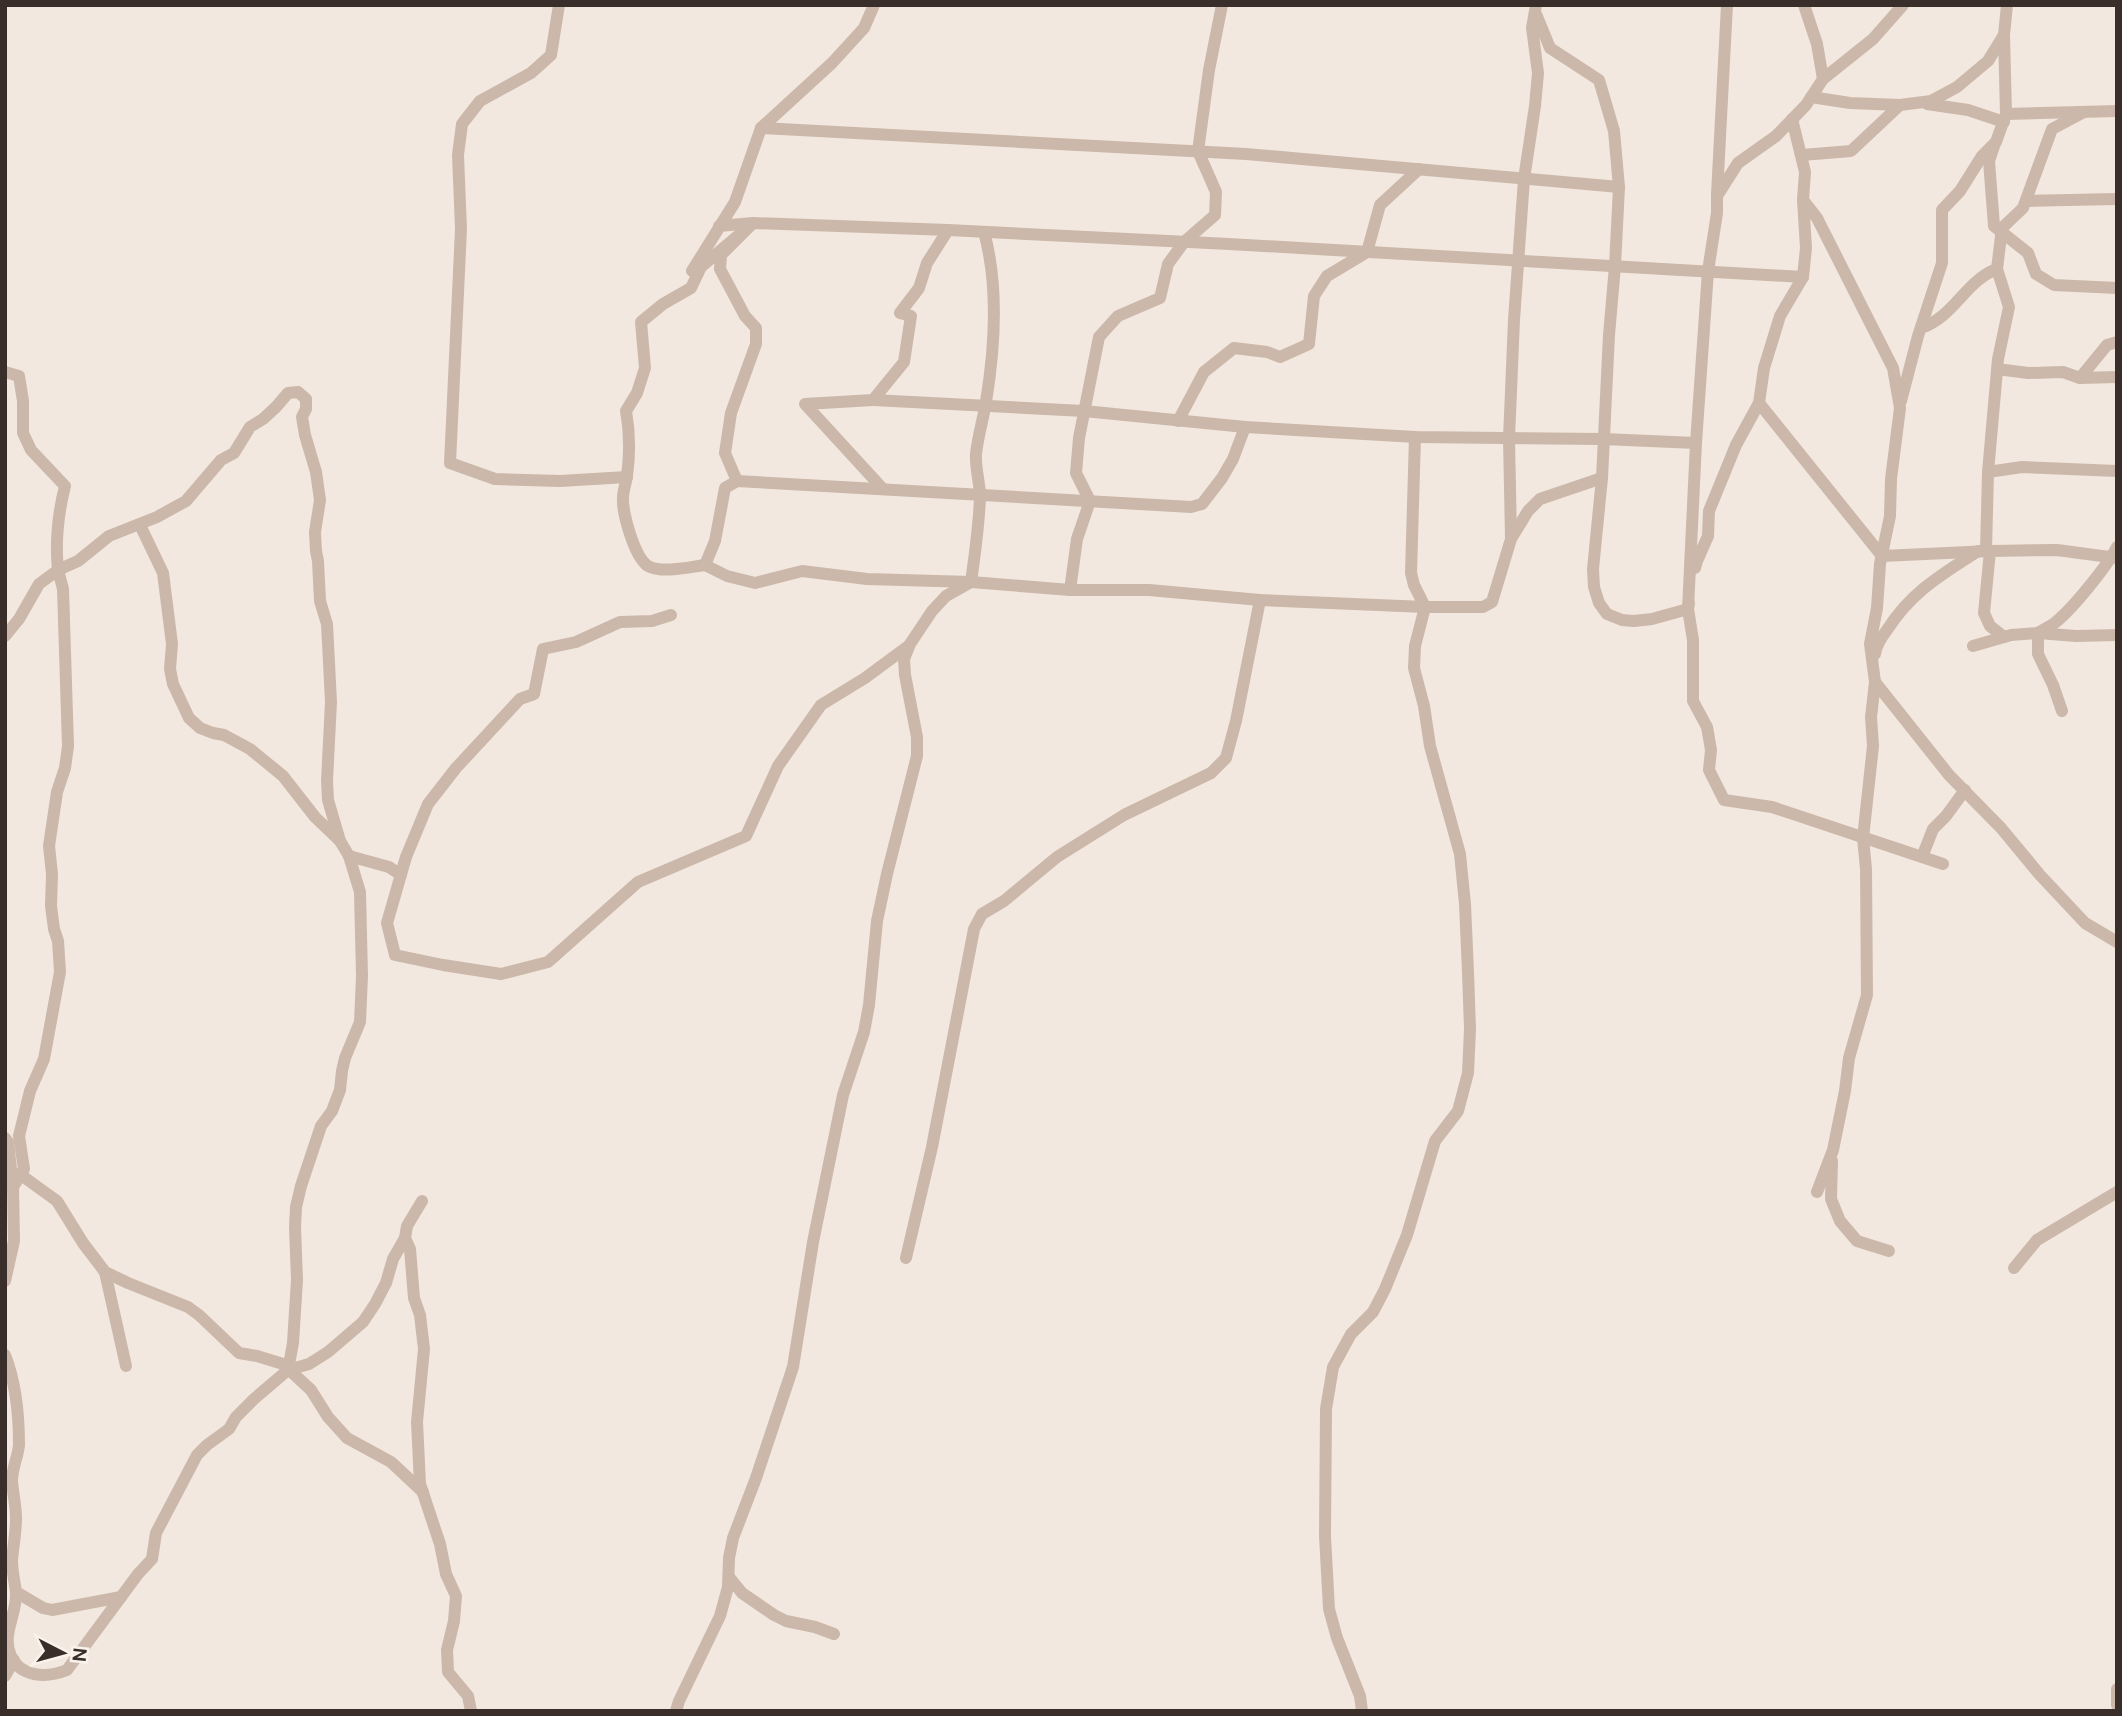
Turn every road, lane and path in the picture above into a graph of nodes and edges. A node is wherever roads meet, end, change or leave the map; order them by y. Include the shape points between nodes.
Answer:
1 (559, 5) edge
2 (874, 5) edge
3 (1222, 5) edge
4 (1727, 5) edge
5 (1804, 5) edge
6 (1903, 5) edge
7 (2007, 5) edge
8 (1536, 10) edge
9 (2004, 35) junction
10 (1823, 79) junction
11 (1811, 97) junction
12 (1919, 102) junction
13 (1897, 108) junction
14 (2117, 111) edge
15 (2084, 113) junction
16 (2005, 118) junction
17 (1792, 119) junction
18 (761, 128) junction
19 (1996, 142) junction
20 (1198, 152) junction
21 (1802, 155) junction
22 (1419, 169) junction
23 (1524, 179) junction
24 (1619, 187) junction
25 (1717, 196) junction
26 (2117, 199) edge
27 (1803, 200) junction
28 (2026, 201) junction
29 (753, 223) junction
30 (719, 226) junction
31 (948, 230) junction
32 (984, 232) junction
33 (2002, 232) junction
34 (1184, 242) junction
35 (1367, 252) junction
36 (1518, 260) junction
37 (1615, 266) junction
38 (1997, 269) junction
39 (1708, 271) junction
40 (1803, 277) junction
41 (2117, 288) edge
42 (682, 293) junction
43 (1921, 328) junction
44 (2117, 342) edge
45 (1997, 369) junction
46 (5, 372) edge
47 (2117, 376) edge
48 (2080, 378) junction
49 (873, 400) junction
50 (1759, 403) junction
51 (985, 406) junction
52 (1900, 408) junction
53 (1084, 411) junction
54 (1178, 421) junction
55 (1245, 427) junction
56 (1415, 437) junction
57 (1509, 438) junction
58 (1603, 439) junction
59 (1696, 443) junction
60 (2117, 471) edge
61 (1988, 472) junction
62 (627, 477) junction
63 (1602, 478) junction
64 (737, 481) junction
65 (883, 489) junction
66 (980, 495) junction
67 (1090, 501) junction
68 (140, 525) junction
69 (1511, 538) junction
70 (1985, 551) junction
71 (2115, 554) edge
72 (1882, 556) junction
73 (705, 565) junction
74 (58, 570) junction
75 (971, 582) junction
76 (1070, 590) junction
77 (1260, 600) junction
78 (1425, 607) junction
79 (1688, 609) junction
80 (671, 615) dead end
81 (2038, 633) junction
82 (2117, 635) edge
83 (5, 636) edge
84 (2004, 637) junction
85 (910, 644) junction
86 (1973, 646) dead end
87 (1873, 666) junction
88 (1875, 682) junction
89 (2062, 711) dead end
90 (1965, 790) junction
91 (1863, 838) junction
92 (340, 841) junction
93 (349, 856) junction
94 (1922, 858) junction
95 (1943, 864) dead end
96 (401, 875) junction
97 (2117, 942) edge
98 (5, 1138) edge
99 (1833, 1150) junction
100 (21, 1175) junction
101 (13, 1187) junction
102 (1817, 1192) dead end
103 (2117, 1192) edge
104 (422, 1201) dead end
105 (405, 1238) junction
106 (1889, 1251) dead end
107 (906, 1258) dead end
108 (2014, 1268) dead end
109 (105, 1272) junction
110 (5, 1281) edge
111 (5, 1355) edge
112 (126, 1366) dead end
113 (288, 1370) junction
114 (423, 1492) junction
115 (728, 1577) junction
116 (16, 1592) junction
117 (121, 1597) junction
118 (834, 1634) dead end
119 (14, 1660) junction
120 (5, 1675) edge
121 (2117, 1689) edge
122 (2117, 1705) edge
123 (471, 1711) edge
124 (676, 1711) edge
125 (1362, 1711) edge

1 - 62 street via 551,55 531,73 480,101 462,124 450,463 495,479
2 - 18 street via 864,27 832,63
3 - 20 street
4 - 25 street
5 - 10 street
6 - 10 street via 1873,39
7 - 9 street
8 - 23 street via 1532,28 1538,73
8 - 24 street via 1550,48 1600,80 1614,131
9 - 12 street via 1988,61 1957,88
9 - 16 street
10 - 11 street
11 - 13 street
11 - 17 street
12 - 13 street
12 - 16 street
13 - 21 street via 1851,151
14 - 15 street
15 - 16 street
15 - 28 street via 2052,129
16 - 19 street
17 - 21 street
17 - 25 street via 1738,163
18 - 20 street
18 - 30 street via 735,202
19 - 33 street via 1989,161 1990,185 1994,226
19 - 43 street via 1942,210 1942,262
20 - 22 street
20 - 34 street via 1216,192 1216,215
21 - 27 street
22 - 23 street
22 - 35 street via 1380,205
23 - 24 street
23 - 36 street
24 - 37 street
25 - 39 street
26 - 28 street
27 - 40 street
27 - 52 street via 1817,218 1893,368
28 - 33 street
29 - 30 street
29 - 31 street
29 - 42 street via 701,267 691,288
29 - 64 street via 721,255 720,269 755,328 756,344 731,413 725,453
30 - 42 street
31 - 32 street
31 - 49 street via 927,263 919,288 900,313 911,316 904,362
32 - 34 street
32 - 51 street via 993,288
33 - 38 street
33 - 41 street via 2028,253 2036,274 2054,285
34 - 35 street
34 - 53 street via 1168,264 1160,298 1118,316 1099,337
35 - 36 street
35 - 54 street via 1327,276 1314,296 1308,344 1280,357 1234,348 1204,372
36 - 37 street
36 - 57 street
37 - 39 street
37 - 58 street
38 - 43 street via 1983,274 1934,324
38 - 45 street via 2009,307
39 - 40 street
39 - 59 street
40 - 50 street via 1780,316
42 - 62 street via 641,322 645,368 626,411 630,433
43 - 52 street
44 - 48 street via 2107,345
45 - 48 street
45 - 61 street
46 - 74 street via 19,376 23,433 31,450 65,486 58,516
47 - 48 street
49 - 51 street
49 - 65 street via 805,404
50 - 72 street
50 - 79 street via 1709,511 1708,536 1697,561
51 - 53 street
51 - 66 street via 976,459
52 - 72 street
53 - 54 street
53 - 67 street via 1076,473
54 - 55 street
55 - 56 street
55 - 67 street via 1233,459 1202,504 1179,508
56 - 57 street
56 - 78 street via 1412,573
57 - 58 street
57 - 69 street
58 - 59 street
58 - 63 street
59 - 79 street
60 - 61 street via 2022,467
61 - 70 street
62 - 73 street via 623,500 631,542 642,560 650,567 675,570
63 - 69 street via 1540,499
63 - 79 street via 1593,569 1599,603 1607,614 1634,621
64 - 65 street
64 - 73 street via 726,488
65 - 66 street
66 - 67 street
66 - 75 street
67 - 76 street via 1077,539
68 - 74 street via 109,536 78,561
68 - 92 street via 163,573 172,644 170,669 189,718 200,728 250,749 284,776
68 - 92 street via 186,501 221,460 234,453 250,427 288,393 299,392 306,399 302,417 320,500 316,551 327,624 331,702 328,800
69 - 78 street via 1488,606
70 - 71 street
70 - 72 street
70 - 84 street via 1984,613 1990,626
70 - 87 street via 1924,586 1898,611 1876,646
71 - 81 street via 2057,621
72 - 87 street via 1870,645
73 - 75 street via 755,583 802,571 867,579
74 - 83 street via 39,584
74 - 100 street via 63,589 68,746 50,846 51,906 60,972 44,1059 19,1136
75 - 76 street
75 - 85 street via 946,596
76 - 77 street via 1149,590
77 - 78 street
77 - 107 street via 1226,758 1211,773 1124,815 1057,857 982,914 974,929
78 - 125 street via 1414,668 1460,854 1468,1073 1458,1111 1435,1141 1407,1235 1385,1289 1333,1367 1326,1409 1329,1609
79 - 91 street via 1693,701 1707,727 1712,750 1709,770 1724,800 1772,807
80 - 96 street via 620,622 576,642 542,649 534,694 520,699 428,804
81 - 82 street
81 - 84 street
81 - 89 street via 2038,654
84 - 86 street
85 - 96 street via 821,705 778,766 746,836 638,882 548,962 501,974 395,955 387,923
85 - 115 street via 904,659 917,756 877,921 864,1032 843,1096 793,1367 733,1538
87 - 88 street
88 - 90 street
88 - 91 street
90 - 94 street via 1934,829
90 - 97 street via 2085,923
91 - 94 street
91 - 99 street via 1867,995 1849,1058
92 - 93 street
93 - 96 street
93 - 113 street via 362,906 360,1022 296,1207 297,1280
94 - 95 street
98 - 101 street
99 - 102 street
99 - 106 street via 1831,1199 1840,1221 1857,1241
100 - 101 street
100 - 109 street via 57,1201
101 - 110 street via 14,1241
103 - 108 street via 2037,1240
104 - 105 street
105 - 113 street via 363,1322 328,1352
105 - 114 street via 424,1349 417,1422
109 - 112 street
109 - 113 street via 188,1307 239,1353 283,1364
111 - 116 street via 12,1371 19,1445 12,1482
113 - 114 street via 311,1390 347,1438 391,1462
113 - 117 street via 197,1455 156,1533 152,1559
114 - 123 street via 456,1596 448,1672 468,1696
115 - 118 street via 774,1615
115 - 124 street via 720,1616
116 - 117 street via 52,1609
116 - 119 street via 8,1633
117 - 119 street via 66,1670 41,1677
119 - 120 street
121 - 122 street

